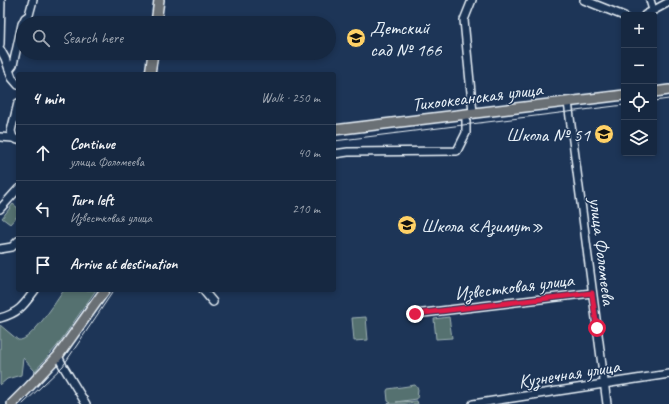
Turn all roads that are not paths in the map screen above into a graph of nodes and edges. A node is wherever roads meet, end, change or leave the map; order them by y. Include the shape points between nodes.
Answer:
1 (1, 0) edge
2 (33, 0) edge
3 (159, 0) edge
4 (472, 0) edge
5 (584, 0) edge
6 (650, 0) edge
7 (669, 2) edge
8 (653, 10) junction
9 (650, 12) edge
10 (621, 15) edge
11 (28, 16) edge
12 (157, 16) edge
13 (0, 44) edge
14 (0, 49) edge
15 (16, 51) edge
16 (152, 60) edge
17 (8, 70) junction
18 (150, 72) edge
19 (16, 83) edge
20 (669, 90) edge
21 (657, 92) edge
22 (621, 95) edge
23 (568, 102) junction
24 (16, 112) edge
25 (469, 114) junction
26 (336, 130) edge
27 (0, 137) edge
28 (16, 139) edge
29 (336, 154) edge
30 (16, 191) edge
31 (0, 208) edge
32 (16, 243) edge
33 (0, 249) edge
34 (33, 292) edge
35 (104, 292) edge
36 (205, 292) edge
37 (592, 293) junction
38 (213, 302) dead end
39 (415, 314) dead end
40 (0, 318) edge
41 (58, 356) junction
42 (669, 374) edge
43 (604, 384) junction
44 (12, 404) edge
45 (86, 404) edge
46 (473, 404) edge
47 (607, 404) edge

1 - 13 street
2 - 11 street
3 - 12 main road
4 - 25 street via 464,20
5 - 10 street
6 - 8 street
7 - 8 street
8 - 9 street
14 - 17 street
15 - 17 street via 13,65
16 - 18 main road
17 - 19 street
20 - 21 main road
22 - 23 main road, Тихоокеанская улица
23 - 25 main road, Тихоокеанская улица
23 - 37 street, улица Фоломеева
24 - 28 street via 11,131
25 - 26 main road, Тихоокеанская улица
25 - 29 street via 466,133 457,151
27 - 28 street
30 - 31 street
32 - 33 street via 12,247
34 - 40 street via 20,309 10,316
35 - 41 main road
36 - 38 street
37 - 39 street, Известковая улица
37 - 43 street, улица Фоломеева
41 - 44 main road
41 - 45 street
42 - 43 street, Кузнечная улица
43 - 46 street, Кузнечная улица
43 - 47 street, улица Фоломеева

